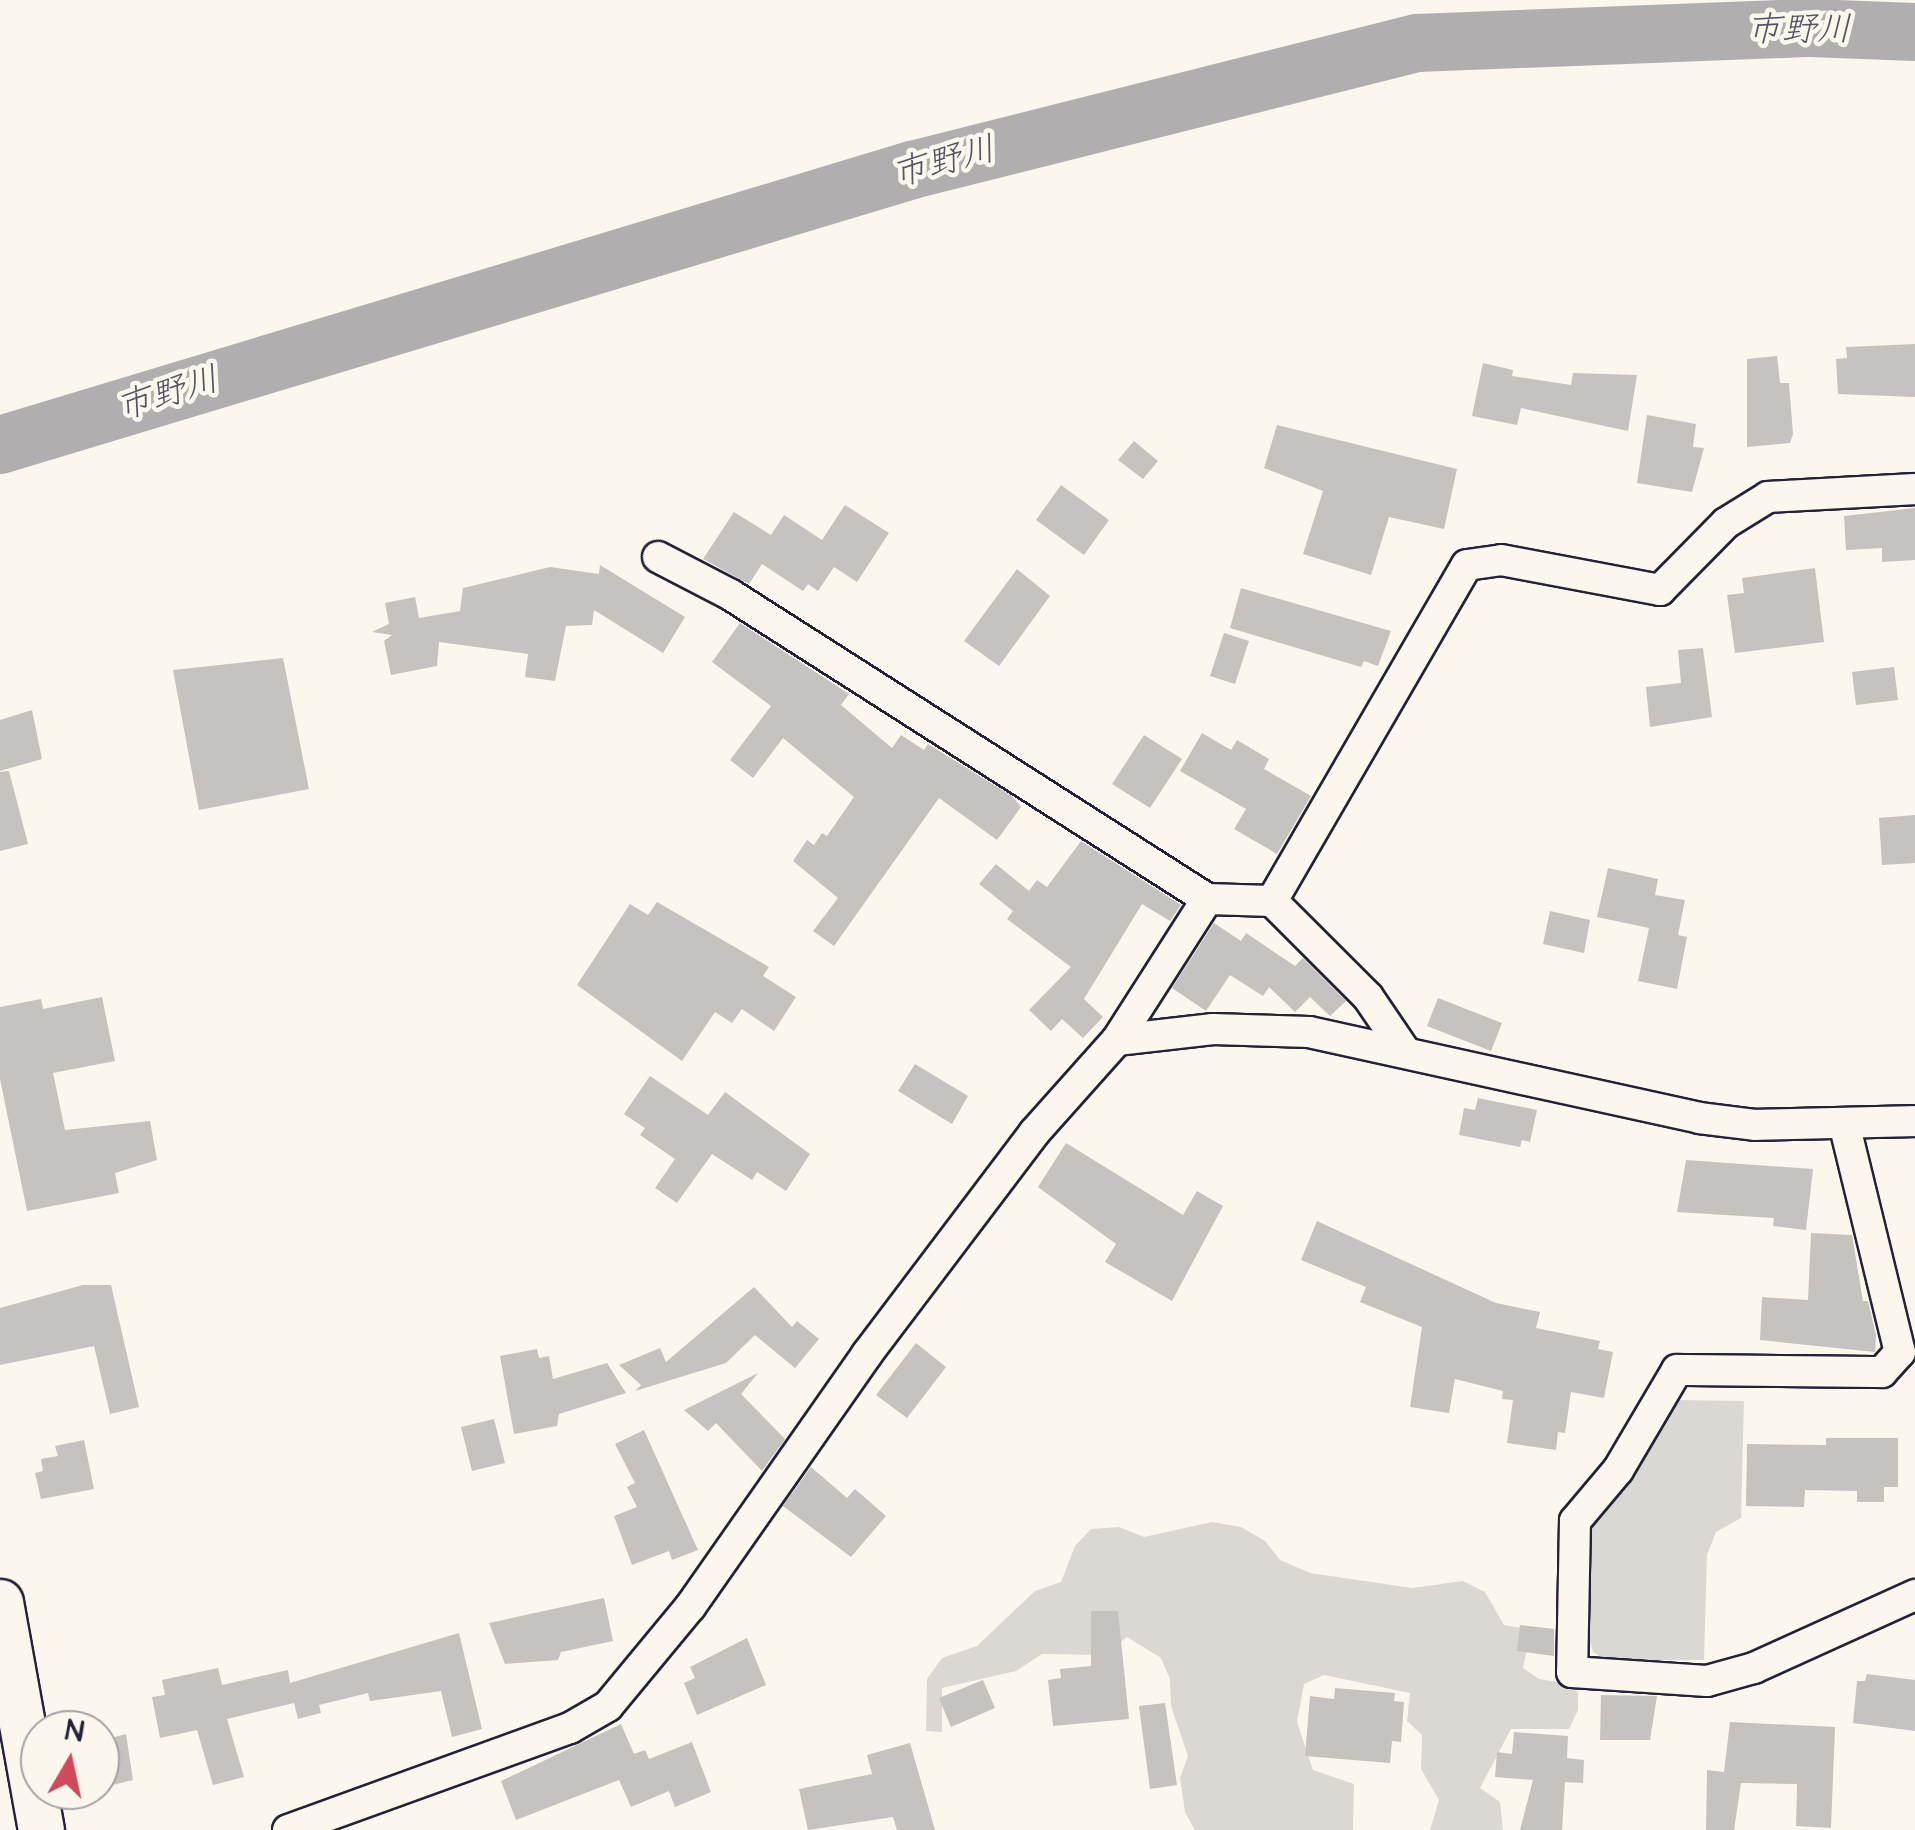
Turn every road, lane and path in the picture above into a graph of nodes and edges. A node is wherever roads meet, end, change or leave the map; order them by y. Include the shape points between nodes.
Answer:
1 (1915, 489) edge
2 (658, 556) dead end
3 (1207, 899) junction
4 (1272, 901) junction
5 (1117, 1040) junction
6 (1404, 1050) junction
7 (1915, 1121) edge
8 (1844, 1123) junction
9 (1915, 1595) edge
10 (0, 1602) edge
11 (42, 1830) edge
12 (288, 1830) edge

1 - 4 street via 1768,498 1726,523 1660,590 1501,560 1467,565
2 - 3 street via 731,595
3 - 4 street
3 - 5 street
4 - 6 street via 1368,997
5 - 6 street via 1213,1030 1309,1032
5 - 12 street via 1034,1133 867,1354 690,1607 608,1706 570,1728
6 - 8 street via 1614,1104 1755,1125
7 - 8 street
8 - 9 street via 1900,1352 1882,1372 1677,1370 1618,1470 1575,1521 1572,1672 1707,1682 1754,1668
10 - 11 main road

